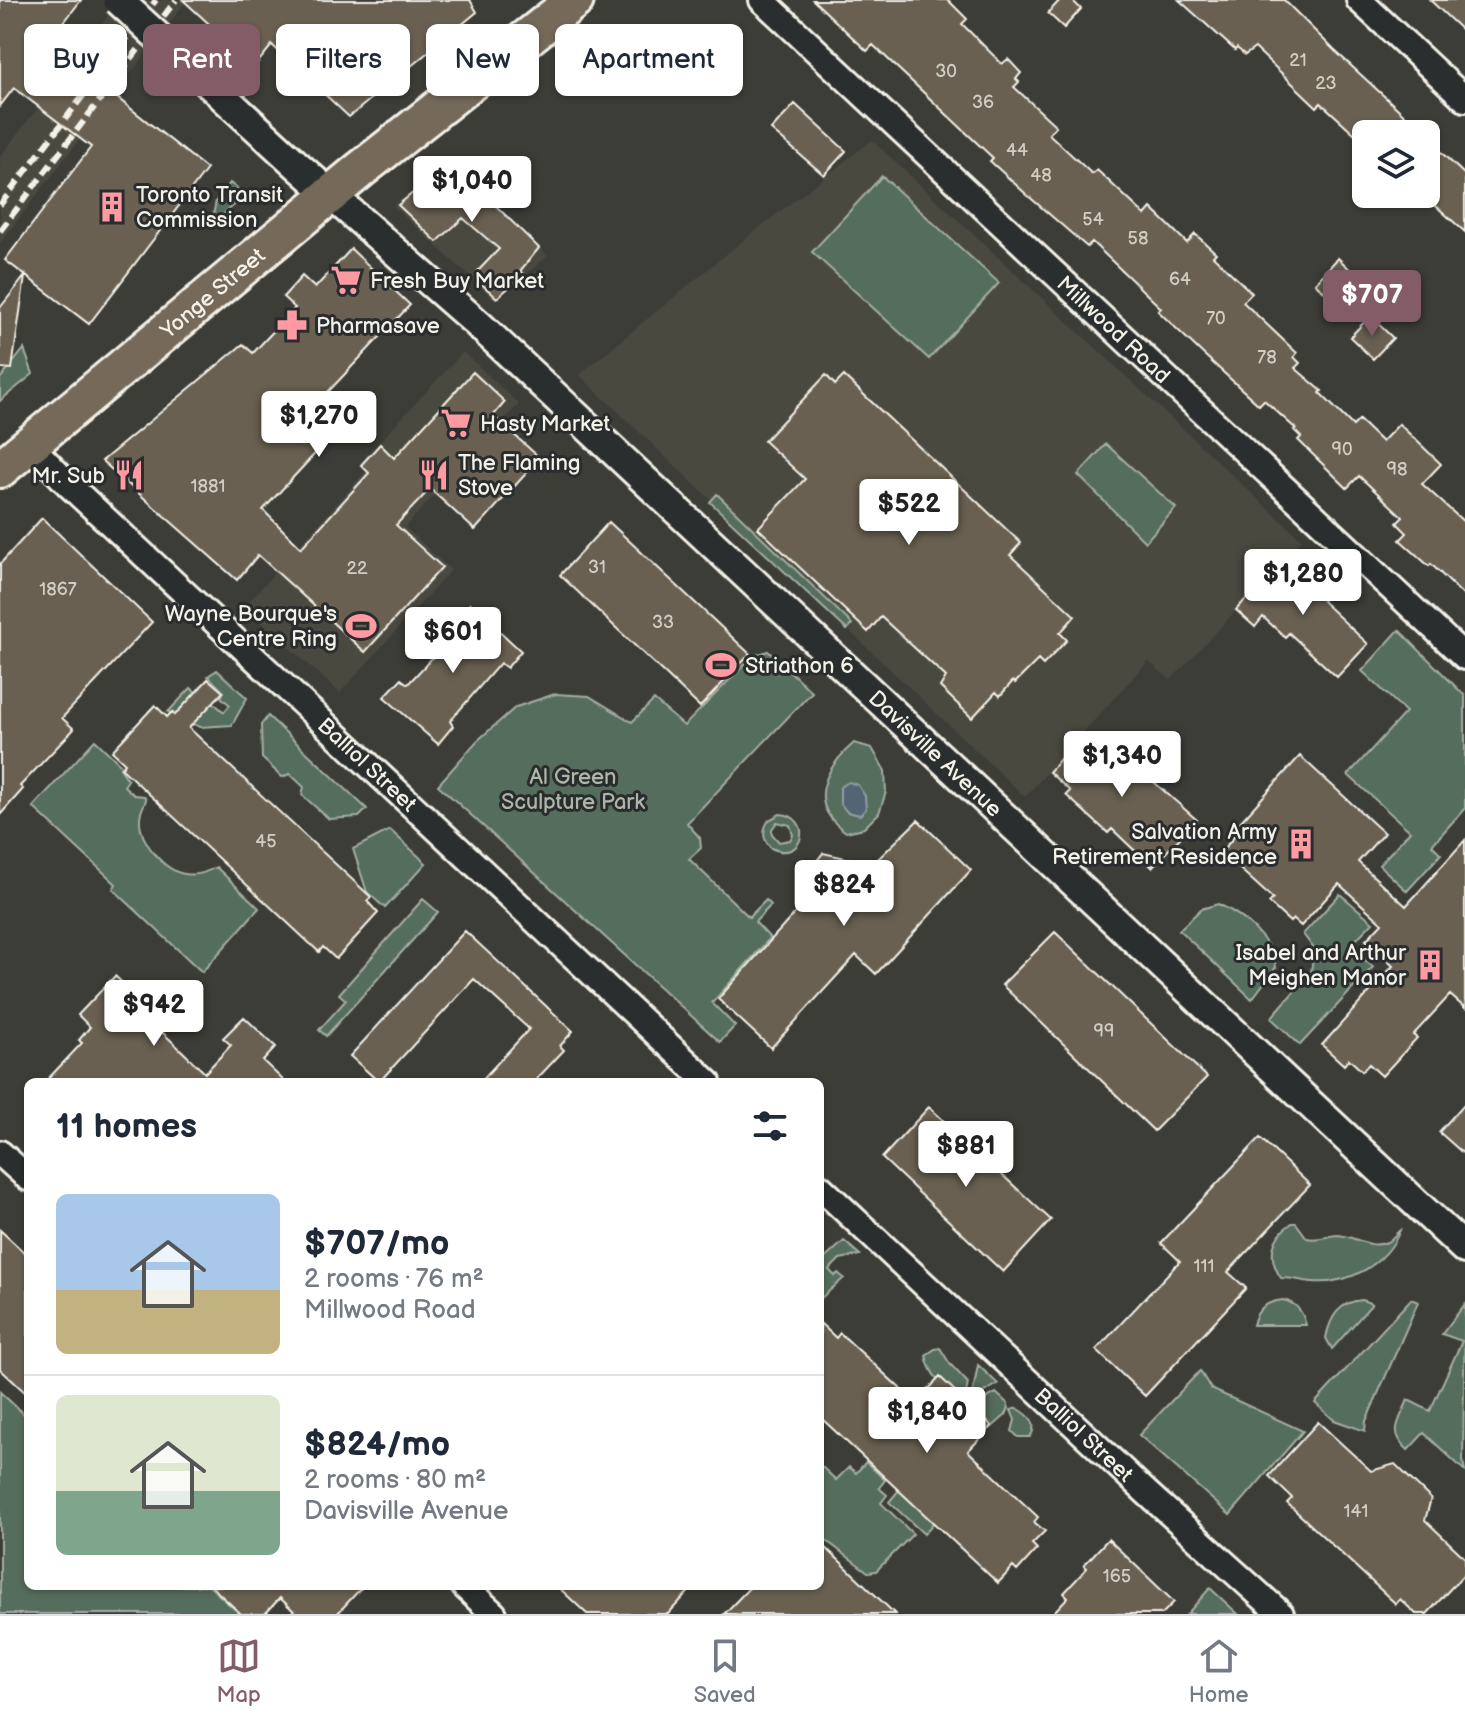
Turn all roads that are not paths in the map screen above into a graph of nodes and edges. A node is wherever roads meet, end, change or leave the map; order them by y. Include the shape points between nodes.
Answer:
1 (118, 0) edge
2 (575, 0) edge
3 (762, 0) edge
4 (1359, 0) edge
5 (1465, 99) edge
6 (332, 195) junction
7 (29, 444) junction
8 (0, 469) edge
9 (1465, 657) edge
10 (704, 1078) edge
11 (0, 1153) edge
12 (24, 1174) edge
13 (824, 1191) edge
14 (1465, 1249) edge
15 (468, 1590) edge
16 (494, 1614) edge
17 (1281, 1614) edge

1 - 6 street, Davisville Avenue, bridge
2 - 6 main road, Yonge Street
3 - 9 street, Millwood Road
4 - 5 street
6 - 7 main road, Yonge Street
6 - 14 street, Davisville Avenue via 478,324
7 - 8 main road, Yonge Street
7 - 10 street, Balliol Street
11 - 12 street
13 - 17 street, Balliol Street
15 - 16 street

